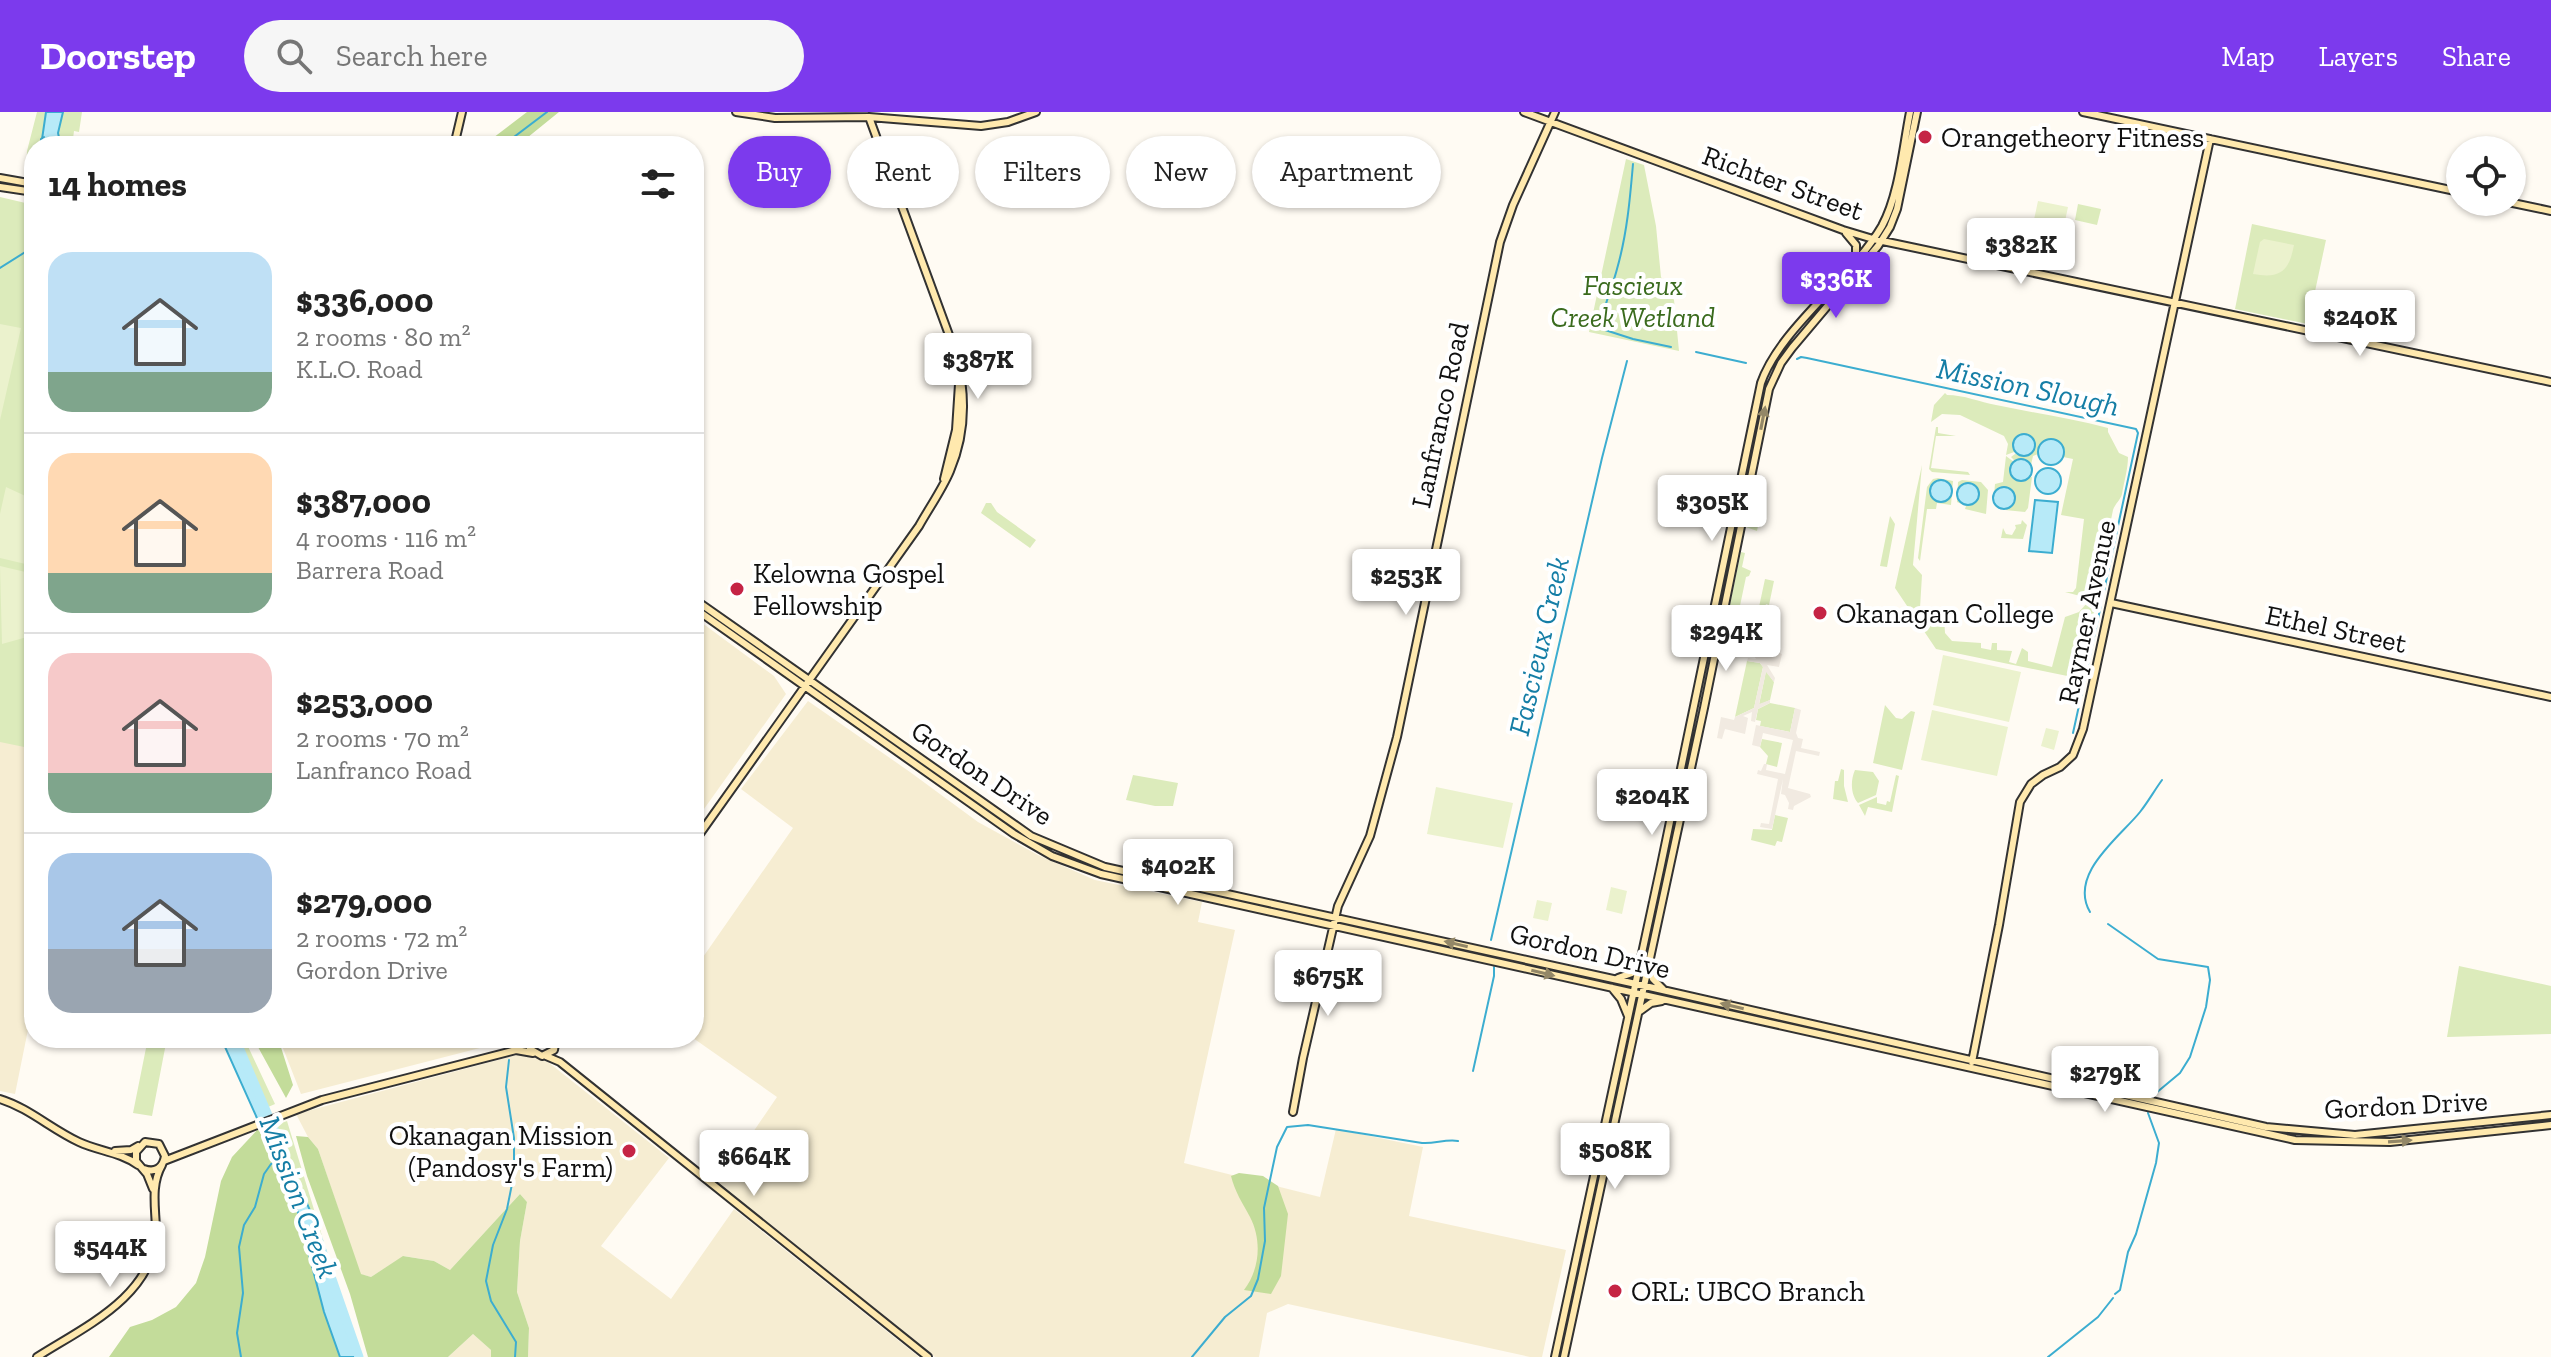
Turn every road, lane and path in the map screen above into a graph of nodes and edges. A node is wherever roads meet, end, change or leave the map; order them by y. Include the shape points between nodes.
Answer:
1 (462, 112) edge
2 (736, 112) edge
3 (1036, 112) edge
4 (1524, 112) edge
5 (1555, 112) edge
6 (1910, 112) edge
7 (1917, 112) edge
8 (2083, 112) edge
9 (869, 117) junction
10 (1550, 122) junction
11 (456, 136) edge
12 (2210, 139) junction
13 (0, 178) edge
14 (24, 182) edge
15 (0, 187) edge
16 (2446, 189) edge
17 (24, 191) edge
18 (2526, 206) edge
19 (2551, 211) edge
20 (1843, 230) junction
21 (1873, 239) junction
22 (1882, 241) junction
23 (1853, 264) junction
24 (2176, 304) junction
25 (2551, 382) edge
26 (2111, 603) junction
27 (704, 606) edge
28 (704, 615) edge
29 (806, 683) junction
30 (2551, 697) edge
31 (704, 828) edge
32 (1336, 917) junction
33 (1333, 927) junction
34 (1640, 962) junction
35 (1648, 966) junction
36 (1614, 979) junction
37 (1640, 985) junction
38 (1612, 988) junction
39 (1664, 990) junction
40 (1634, 993) junction
41 (1642, 995) junction
42 (1666, 1000) junction
43 (1629, 1017) junction
44 (1637, 1018) junction
45 (530, 1048) edge
46 (552, 1048) edge
47 (557, 1048) edge
48 (516, 1050) joint
49 (533, 1053) junction
50 (546, 1056) junction
51 (560, 1062) junction
52 (1972, 1065) junction
53 (0, 1099) edge
54 (1293, 1112) dead end
55 (2551, 1115) edge
56 (2551, 1125) edge
57 (141, 1144) junction
58 (162, 1147) junction
59 (189, 1150) junction
60 (107, 1151) junction
61 (163, 1163) junction
62 (141, 1167) junction
63 (155, 1200) junction
64 (37, 1357) edge
65 (928, 1357) edge
66 (1555, 1357) edge
67 (1564, 1357) edge

1 - 11 main road
2 - 9 main road via 775,118
3 - 9 main road via 981,126
4 - 10 main road, Richter Street
5 - 10 main road, Lanfranco Road
6 - 21 main road via 1890,207
7 - 22 main road via 1897,209
8 - 12 main road
9 - 29 main road via 961,372 959,431 944,481 919,526
10 - 20 main road, Richter Street
10 - 32 main road, Lanfranco Road via 1500,242 1397,737 1370,836
12 - 16 main road
12 - 24 main road, Raymer Avenue
13 - 14 main road
15 - 17 main road
18 - 19 main road
20 - 21 main road, Richter Street
20 - 23 main road via 1856,245
21 - 22 main road, Richter Street
21 - 23 main road
22 - 24 main road, Richter Street
35 -> 22 main road via 1769,387 1792,348
23 - 34 main road via 1789,337 1761,383
24 - 25 main road, Richter Street
24 - 26 main road, Raymer Avenue
26 - 30 main road, Ethel Street
26 - 52 main road, Raymer Avenue via 2073,755 2031,784 2020,802
27 - 29 main road, Gordon Drive
28 - 29 main road, Gordon Drive
29 - 31 main road
29 - 32 main road, Gordon Drive via 995,813 1054,847 1105,867
29 - 33 main road, Gordon Drive via 1002,826 1052,856 1101,874
32 - 33 main road, Lanfranco Road
36 -> 32 main road, Gordon Drive
33 -> 38 main road, Gordon Drive
33 - 54 main road, Lanfranco Road
34 - 36 main road via 1632,973
34 - 37 main road
35 - 37 main road
35 - 39 main road
36 - 37 main road, Gordon Drive
37 - 39 main road, Gordon Drive
37 - 40 main road
37 - 41 main road
38 - 40 main road, Gordon Drive
38 - 43 main road
52 -> 39 main road, Gordon Drive
40 - 41 main road, Gordon Drive
40 - 43 main road
41 - 42 main road, Gordon Drive
41 - 44 main road
42 - 44 main road via 1647,1005
42 - 52 main road, Gordon Drive
43 - 66 main road
44 - 67 main road
45 - 49 main road
46 - 50 main road
47 - 51 main road
48 - 49 main road
48 - 59 main road via 322,1100
49 - 50 main road
50 - 51 main road
51 - 65 main road
52 - 55 main road, Gordon Drive via 2294,1131 2355,1135
52 -> 56 main road, Gordon Drive via 2295,1140 2390,1142
53 - 60 main road via 78,1142
57 - 58 main road via 150,1141
57 - 60 main road
57 - 62 main road via 136,1152
58 - 59 main road
58 - 61 main road
59 - 61 main road
60 - 62 main road
61 - 62 main road via 153,1170
61 - 63 main road
62 - 63 main road
63 - 64 main road via 155,1244 137,1284 110,1311

